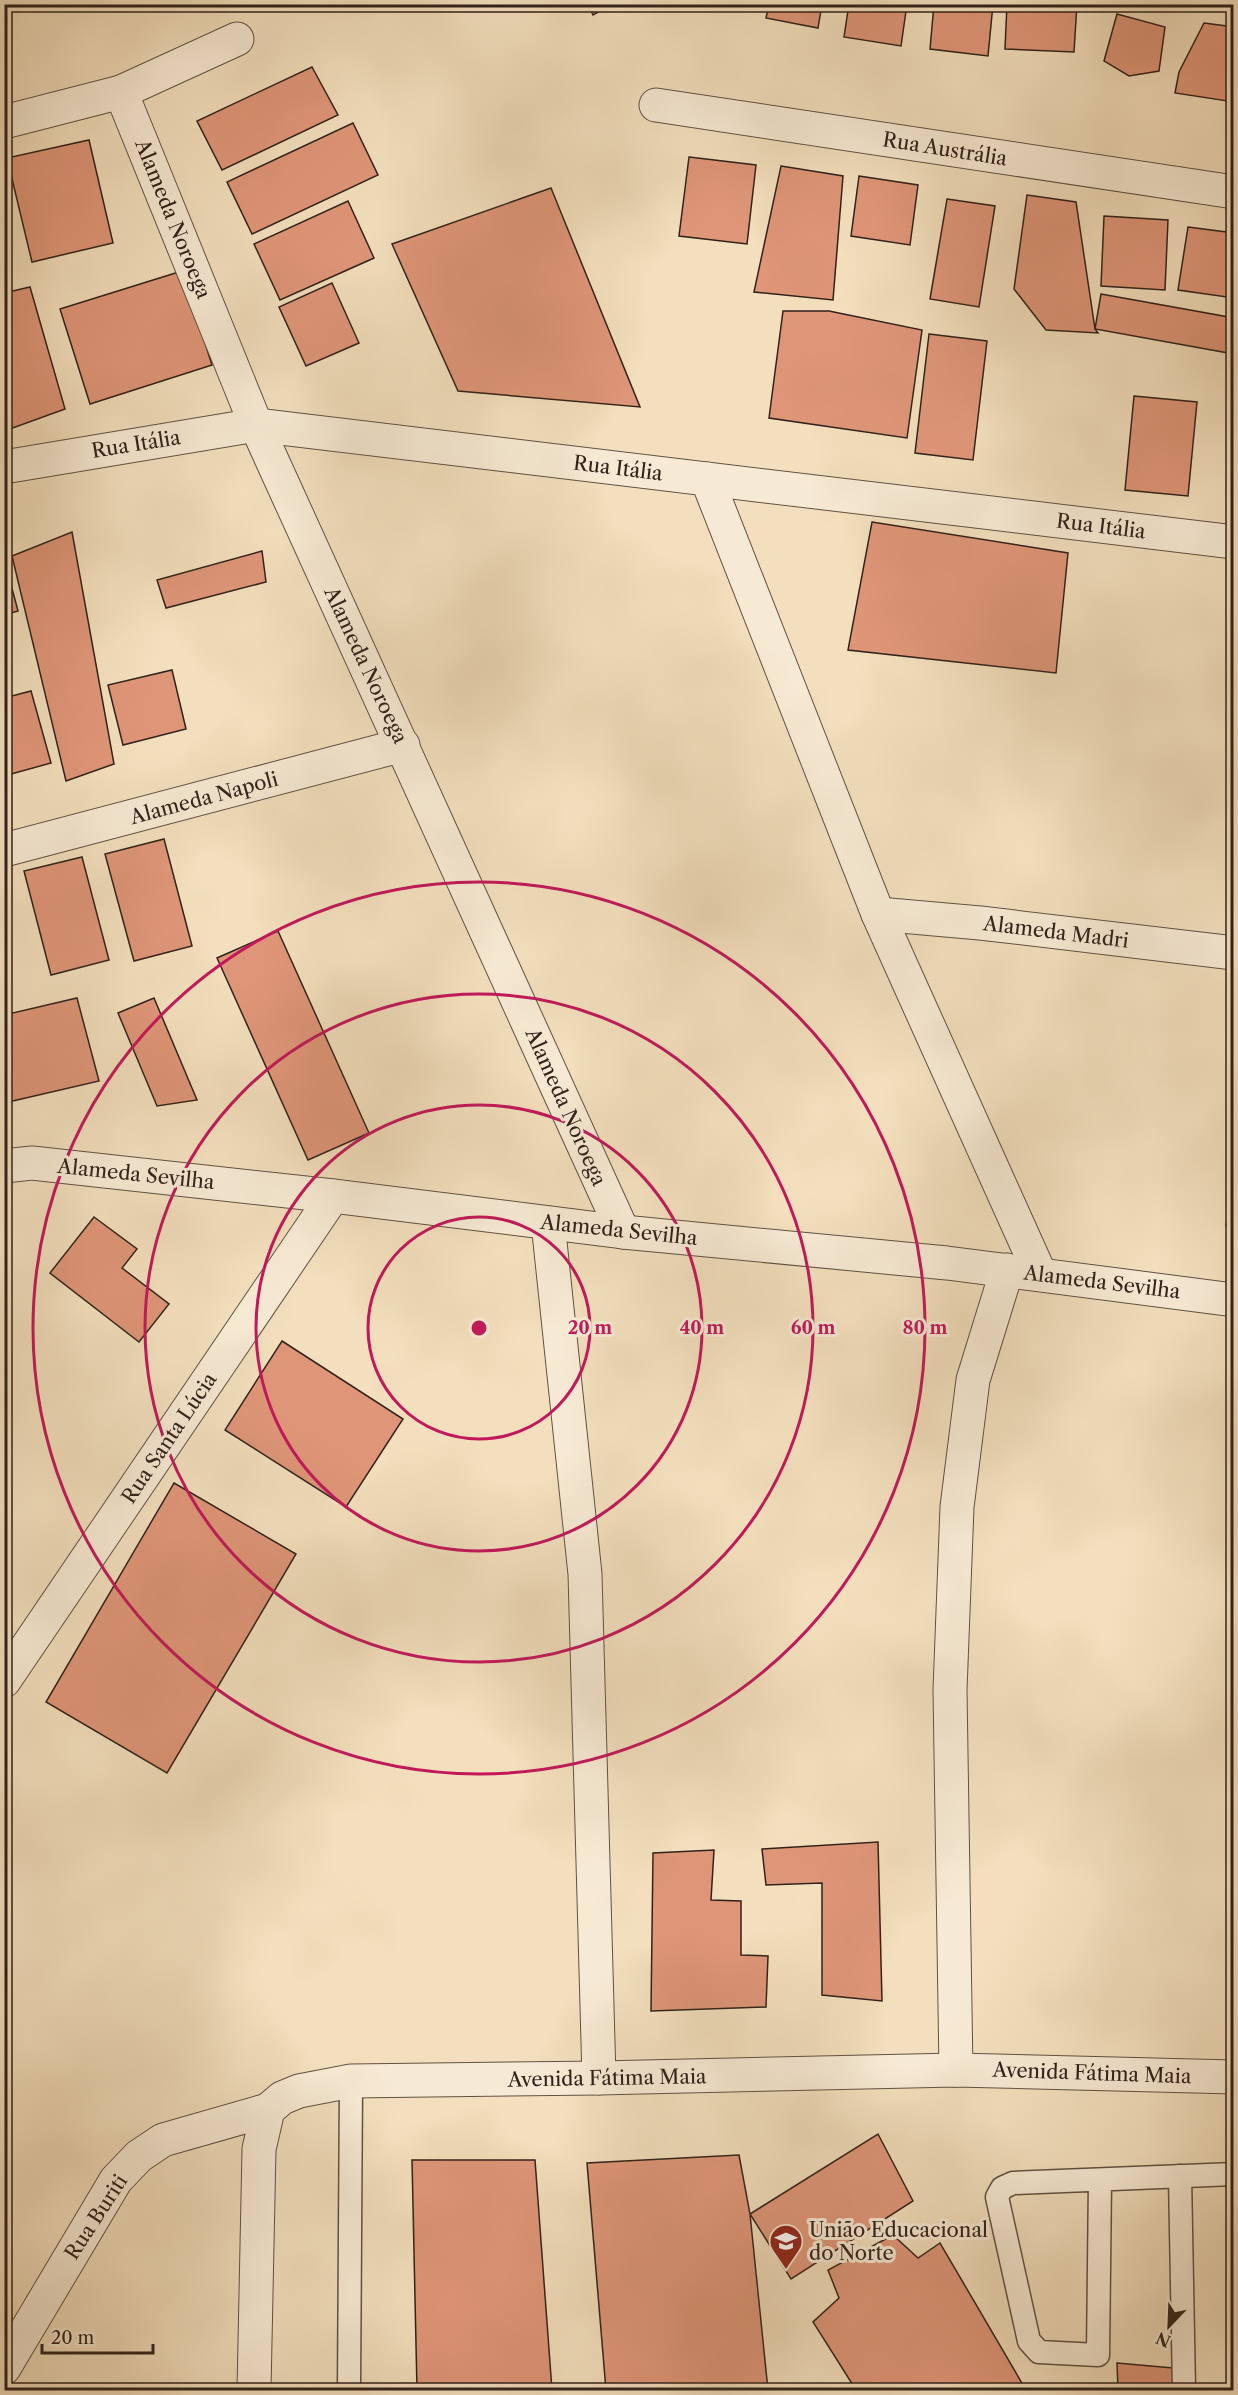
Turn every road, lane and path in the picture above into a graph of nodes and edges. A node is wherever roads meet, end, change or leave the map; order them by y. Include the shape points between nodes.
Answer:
1 (237, 39) dead end
2 (121, 92) junction
3 (656, 105) dead end
4 (4, 122) edge
5 (1233, 192) edge
6 (256, 425) junction
7 (4, 467) edge
8 (707, 479) junction
9 (1233, 542) edge
10 (403, 745) junction
11 (4, 850) edge
12 (878, 914) junction
13 (1233, 953) edge
14 (4, 1166) edge
15 (333, 1196) junction
16 (548, 1223) junction
17 (623, 1232) junction
18 (1007, 1270) junction
19 (1040, 1274) junction
20 (1233, 1300) edge
21 (4, 1681) edge
22 (956, 2070) junction
23 (1233, 2077) edge
24 (599, 2078) junction
25 (351, 2081) junction
26 (268, 2110) junction
27 (1233, 2174) edge
28 (1180, 2176) junction
29 (1100, 2181) junction
30 (4, 2368) edge
31 (254, 2391) edge
32 (349, 2391) edge
33 (1184, 2391) edge

1 - 2 street
2 - 4 street
2 - 6 street, Alameda Noroega
3 - 5 street, Rua Austrália
6 - 7 street, Rua Itália
6 - 8 street, Rua Itália
6 - 10 street, Alameda Noroega
8 - 9 street, Rua Itália
8 - 12 street
10 - 11 street, Alameda Napoli
10 - 17 street, Alameda Noroega
12 - 13 street, Alameda Madri
12 - 19 street
14 - 15 street, Alameda Sevilha via 32,1163
15 - 16 street, Alameda Sevilha
15 - 21 street, Rua Santa Lúcia
16 - 17 street, Alameda Sevilha
16 - 24 street via 585,1574
17 - 18 street, Alameda Sevilha
18 - 19 street, Alameda Sevilha
18 - 22 street via 973,1380 957,1507 950,1690
19 - 20 street, Alameda Sevilha
22 - 23 street, Avenida Fátima Maia
22 - 24 street, Avenida Fátima Maia
24 - 25 street, Avenida Fátima Maia
25 - 26 street, Avenida Fátima Maia via 299,2091
25 - 32 lane
26 - 30 street, Rua Buriti via 163,2140 139,2156 116,2180
26 - 31 street via 259,2149
27 - 28 lane
28 - 29 lane
28 - 33 lane
29 - 29 lane via 1013,2183 1002,2188 998,2197 1029,2341 1040,2352 1098,2355

